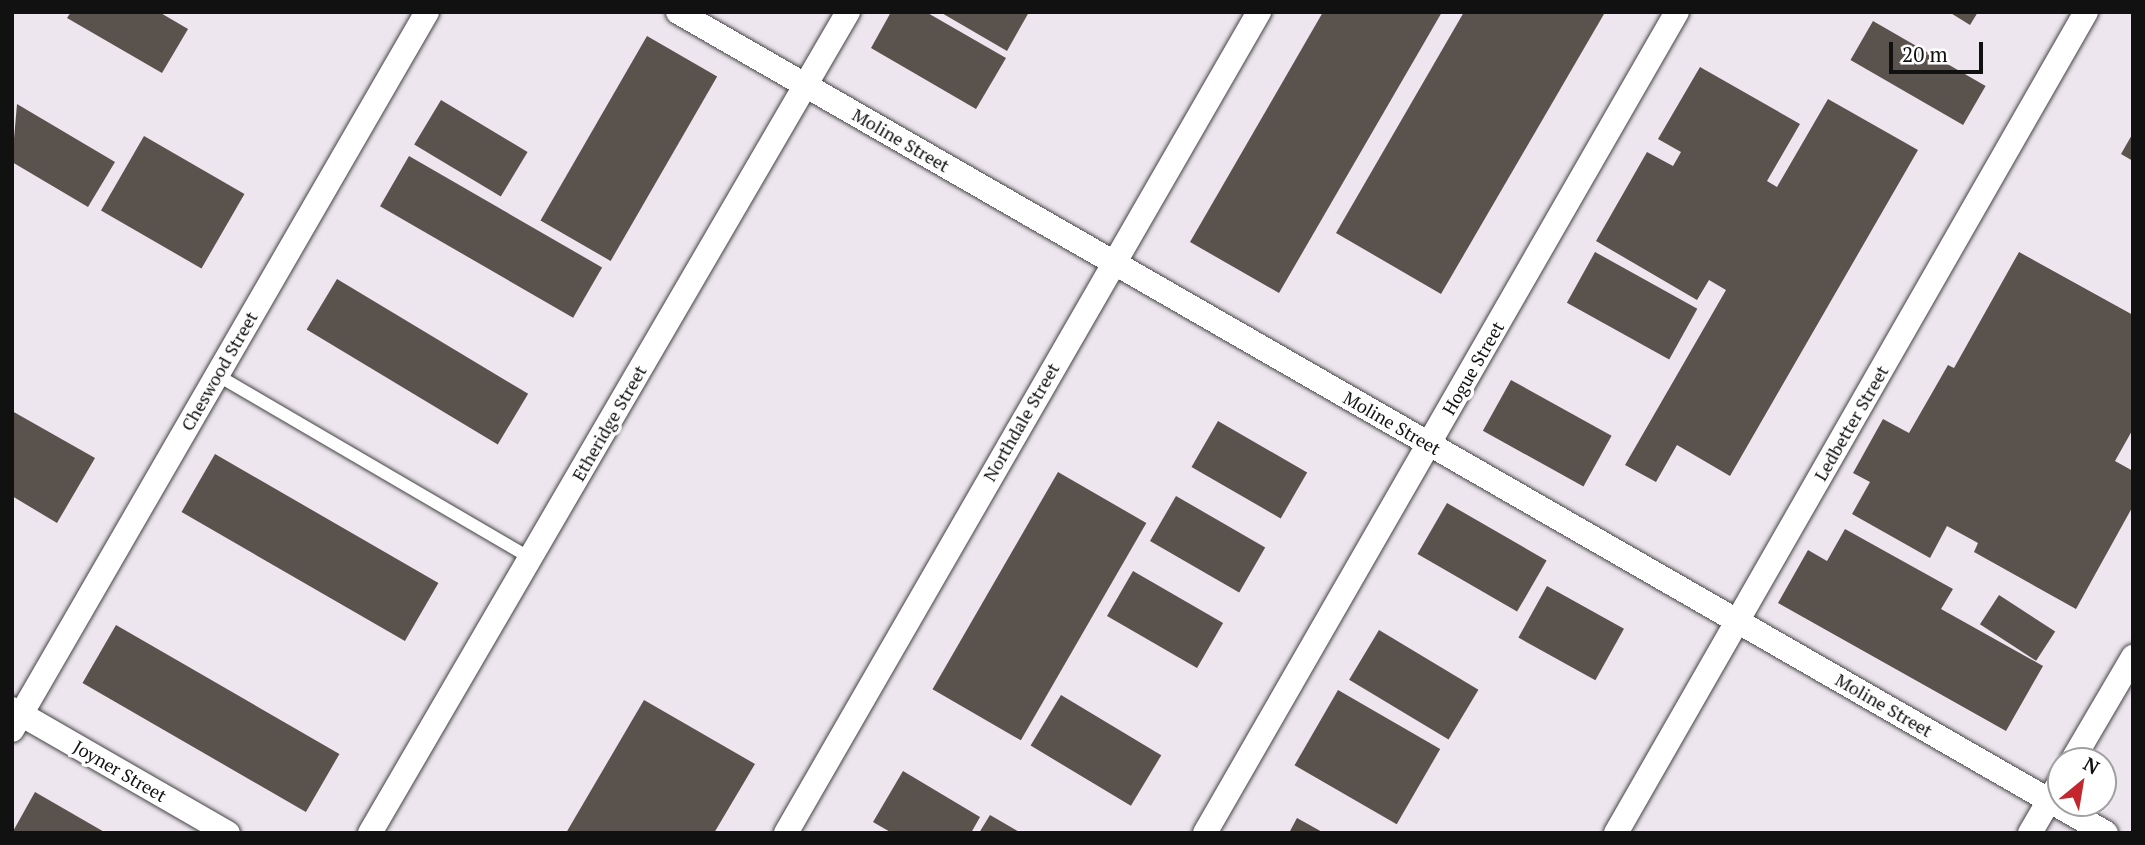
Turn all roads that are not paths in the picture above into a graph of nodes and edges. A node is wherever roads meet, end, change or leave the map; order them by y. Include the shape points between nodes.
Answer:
1 (427, 12) edge
2 (678, 12) edge
3 (848, 12) edge
4 (1259, 12) edge
5 (1676, 12) edge
6 (2086, 12) edge
7 (806, 86) junction
8 (1113, 262) junction
9 (217, 375) junction
10 (1429, 444) junction
11 (530, 558) junction
12 (1738, 621) junction
13 (2133, 657) edge
14 (15, 718) edge
15 (2080, 747) edge
16 (2047, 786) edge
17 (2047, 804) edge
18 (2087, 817) edge
19 (228, 833) edge
20 (370, 833) edge
21 (786, 833) edge
22 (1205, 833) edge
23 (1616, 833) edge
24 (2031, 833) edge
25 (2106, 833) edge

1 - 9 street, Cheswood Street
2 - 7 street, Moline Street
3 - 7 street, Etheridge Street
4 - 8 street, Northdale Street
5 - 10 street, Hogue Street
6 - 12 street, Ledbetter Street
7 - 8 street, Moline Street
7 - 11 street, Etheridge Street
8 - 10 street, Moline Street
8 - 21 street, Northdale Street
9 - 11 lane
9 - 14 street, Cheswood Street
10 - 12 street, Moline Street
10 - 22 street, Hogue Street
11 - 20 street, Etheridge Street
12 - 16 street, Moline Street
12 - 23 street, Ledbetter Street
13 - 15 street
14 - 19 street, Joyner Street
17 - 24 street
18 - 25 street, Moline Street

